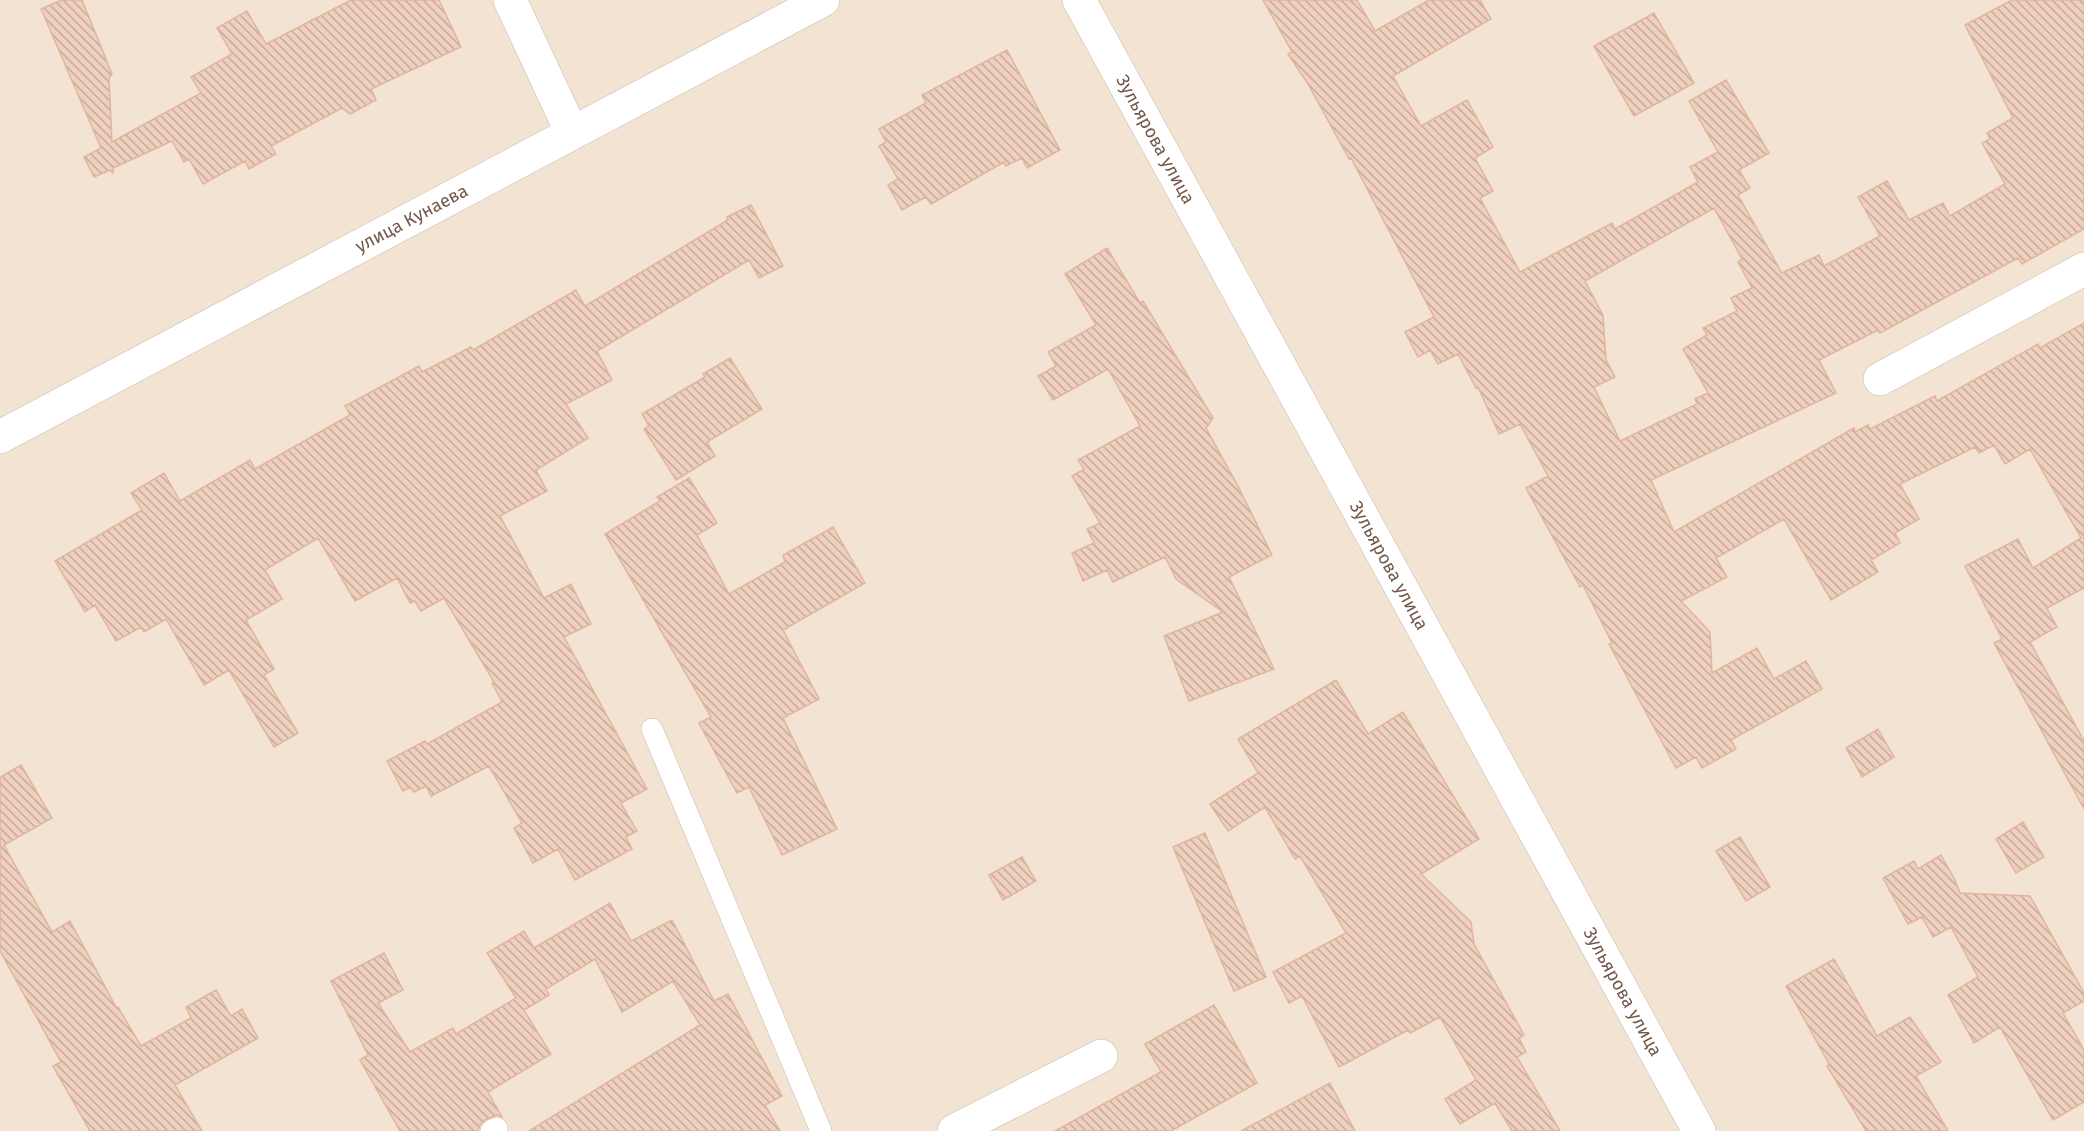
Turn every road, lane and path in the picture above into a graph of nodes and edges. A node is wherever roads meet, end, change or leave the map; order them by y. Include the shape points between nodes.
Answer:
1 (510, 0) edge
2 (823, 0) edge
3 (1079, 0) edge
4 (572, 133) junction
5 (2084, 269) edge
6 (1880, 379) dead end
7 (0, 437) edge
8 (652, 729) dead end
9 (1101, 1056) dead end
10 (820, 1131) edge
11 (954, 1131) edge
12 (1700, 1131) edge

1 - 4 street
2 - 4 street, улица Кунаева
3 - 12 street, Зульярова улица
4 - 7 street, улица Кунаева
5 - 6 street
8 - 10 lane
9 - 11 street

